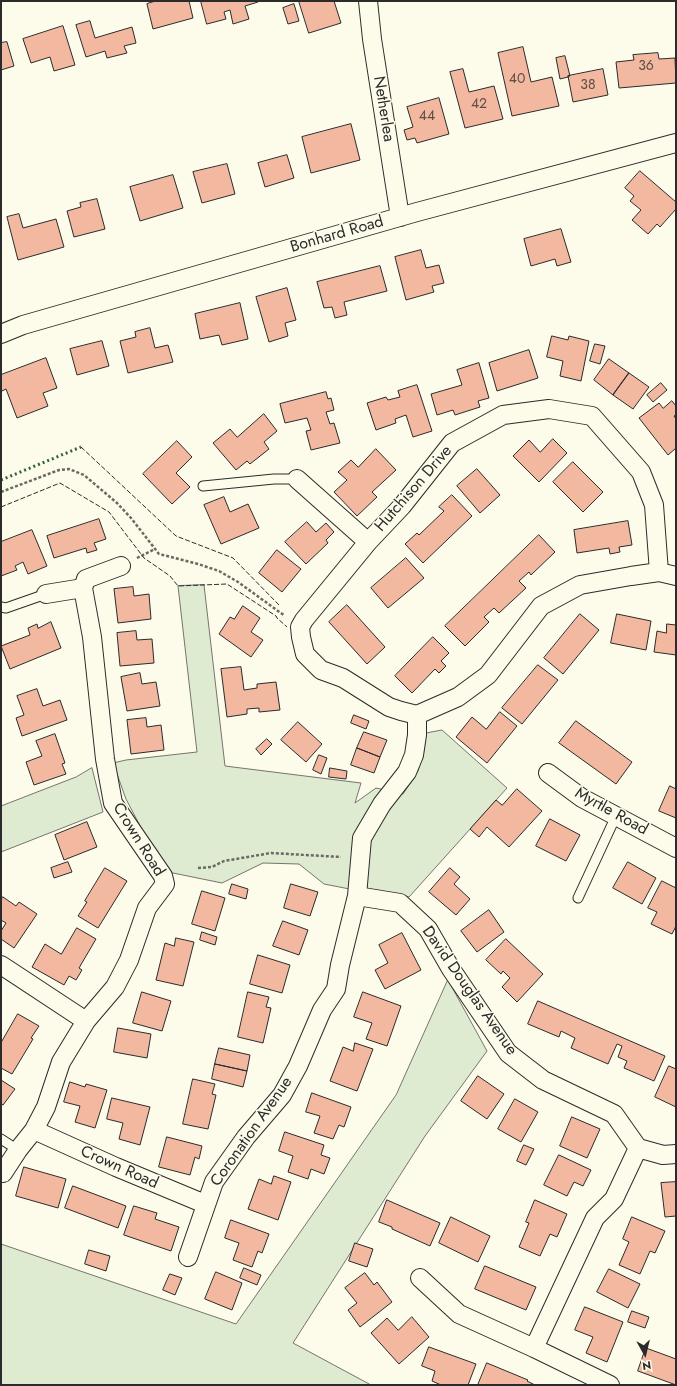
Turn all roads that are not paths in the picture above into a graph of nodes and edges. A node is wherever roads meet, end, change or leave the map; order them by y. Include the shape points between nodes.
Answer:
1 (368, 1) edge
2 (675, 144) edge
3 (400, 217) junction
4 (1, 334) edge
5 (298, 479) joint
6 (203, 486) dead end
7 (368, 542) junction
8 (121, 566) dead end
9 (658, 572) junction
10 (676, 576) edge
11 (83, 588) junction
12 (46, 594) joint
13 (1, 607) edge
14 (417, 716) junction
15 (548, 773) dead end
16 (616, 816) junction
17 (676, 848) edge
18 (357, 896) junction
19 (578, 898) dead end
20 (1, 965) edge
21 (86, 1021) junction
22 (34, 1130) junction
23 (1, 1139) edge
24 (638, 1148) junction
25 (18, 1150) junction
26 (676, 1154) edge
27 (3, 1174) dead end
28 (205, 1204) junction
29 (188, 1257) dead end
30 (420, 1278) dead end
31 (534, 1348) junction
32 (610, 1385) edge

1 - 3 street, Netherlea
2 - 3 street, Bonhard Road
3 - 4 street, Bonhard Road via 23,325
5 - 6 lane via 274,478
5 - 7 street
7 - 9 street, Hutchison Drive via 402,506 452,443 503,415 549,409 592,416 641,472 654,505
7 - 14 street, Hutchison Drive via 300,627 305,654 321,670 343,678 389,707
8 - 11 street via 86,579
9 - 10 street
9 - 14 street via 580,585 542,606 488,675 458,697
11 - 12 street
11 - 21 street, Crown Road via 92,637 105,759 113,804 163,876 165,884 147,908 129,960 115,987
12 - 13 lane via 6,608
14 - 18 street via 414,755 406,772 382,804 362,838
15 - 16 street, Myrtle Road via 582,798
16 - 17 street, Myrtle Road
16 - 19 lane
18 - 24 street, David Douglas Avenue via 400,903 428,929 451,969 508,1054 543,1080 614,1114
18 - 28 street, Coronation Avenue via 336,989 322,1010 298,1066 282,1095 231,1156 214,1182
20 - 21 street
21 - 22 street, Crown Road via 61,1062 46,1107
22 - 25 street, Crown Road
22 - 28 street, Crown Road
23 - 25 lane
24 - 26 street via 663,1155
24 - 31 street via 614,1199 595,1218
25 - 27 street, Crown Road
28 - 29 street, Coronation Avenue
30 - 31 street via 459,1314
31 - 32 street

